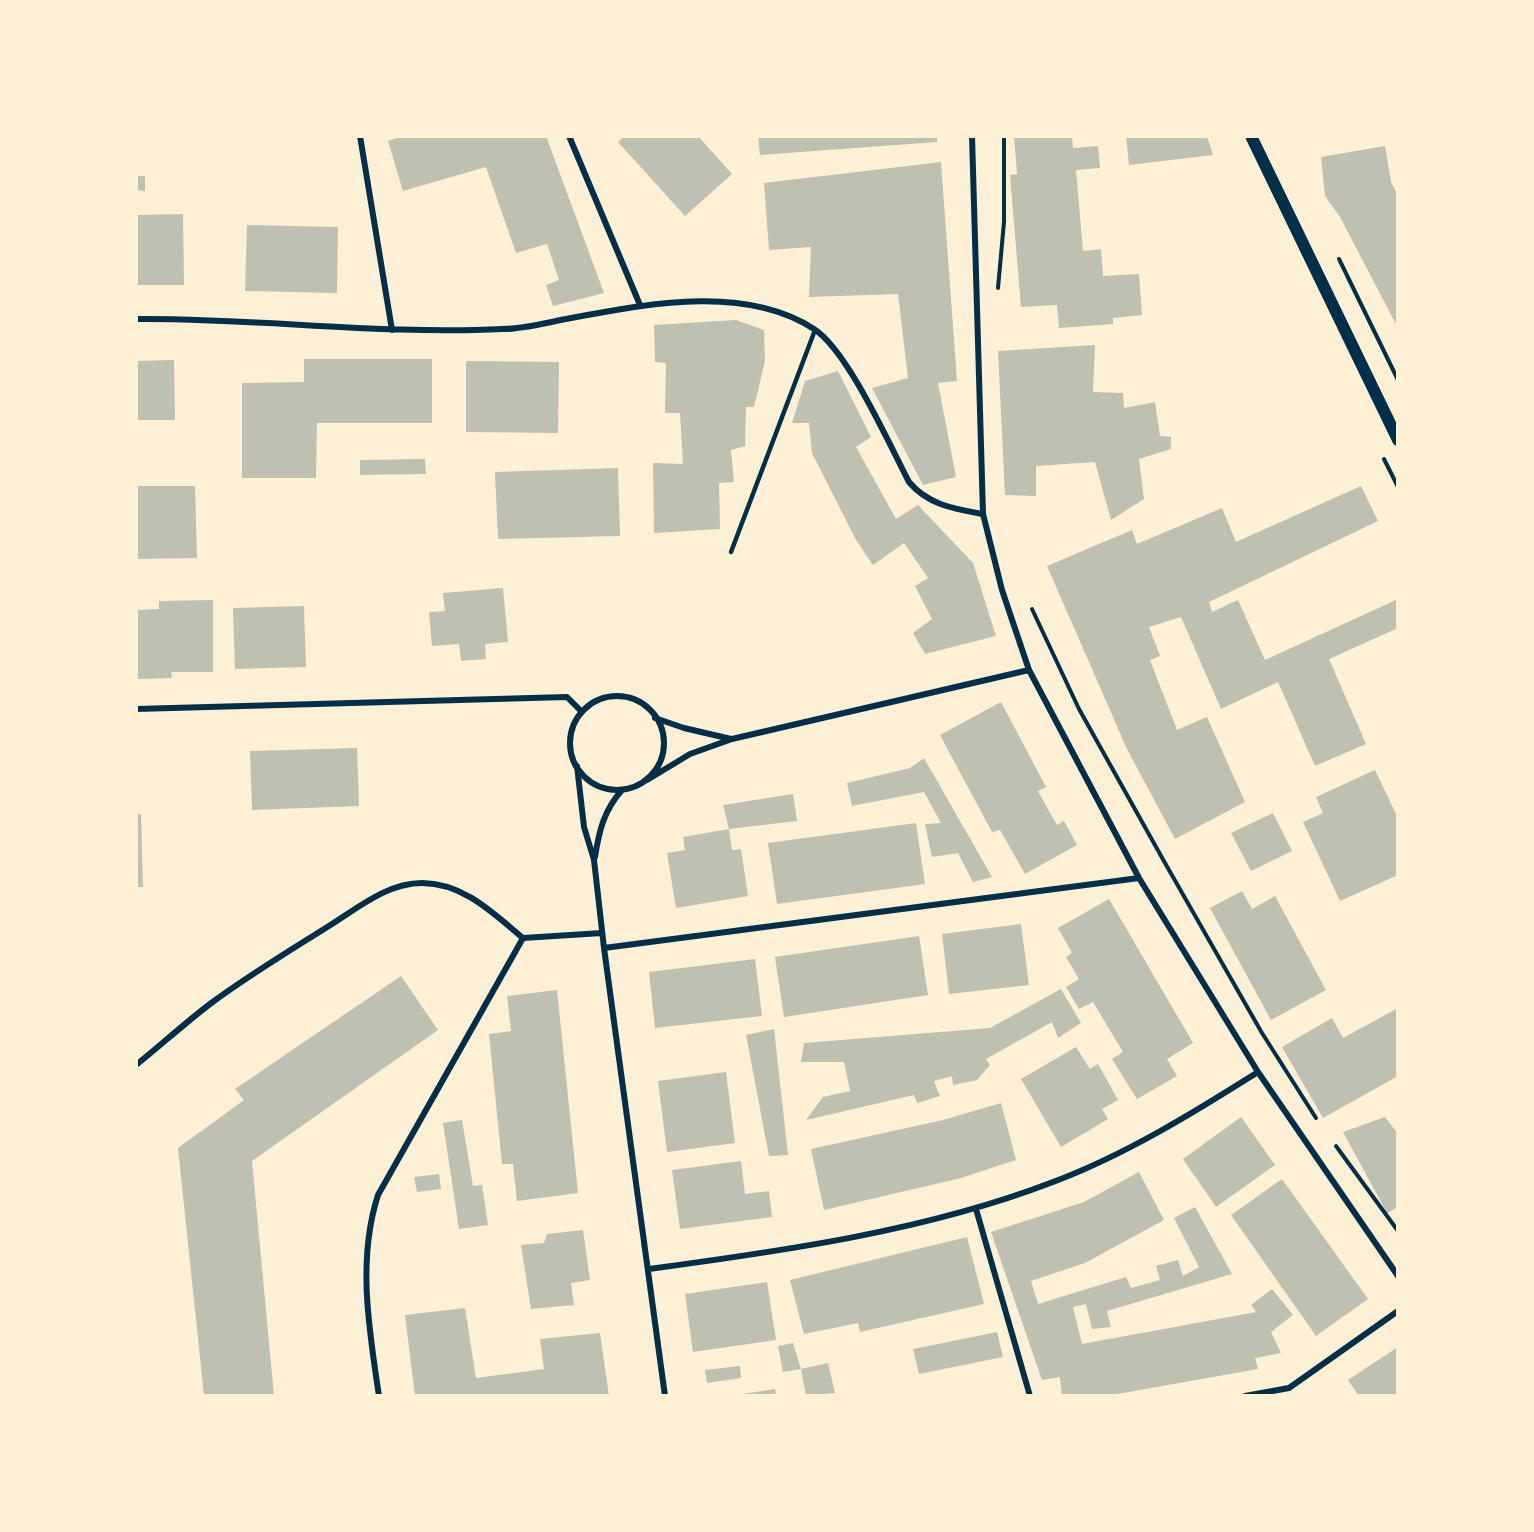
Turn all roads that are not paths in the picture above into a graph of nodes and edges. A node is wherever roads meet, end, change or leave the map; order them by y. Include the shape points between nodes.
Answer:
1 (360, 136) edge
2 (569, 136) edge
3 (972, 136) edge
4 (1251, 136) edge
5 (640, 305) junction
6 (136, 319) edge
7 (392, 330) junction
8 (815, 330) junction
9 (1398, 440) edge
10 (983, 514) junction
11 (731, 552) dead end
12 (1029, 670) junction
13 (136, 709) edge
14 (581, 711) junction
15 (655, 718) junction
16 (732, 739) junction
17 (577, 766) junction
18 (647, 780) junction
19 (623, 789) junction
20 (594, 860) junction
21 (1139, 878) junction
22 (602, 933) junction
23 (523, 938) junction
24 (604, 948) junction
25 (136, 1065) edge
26 (1258, 1072) junction
27 (976, 1209) junction
28 (649, 1269) junction
29 (1398, 1276) edge
30 (1398, 1311) edge
31 (379, 1395) edge
32 (665, 1395) edge
33 (1030, 1395) edge
34 (1245, 1395) edge

1 - 7 street
2 - 5 street
3 - 10 street
4 - 9 main road
5 - 7 street via 506,330
5 - 8 street via 729,303 774,312
6 - 7 street
8 - 10 street via 847,367 914,488 935,503
8 - 11 lane
10 - 12 street via 1002,590
12 - 16 street
12 - 21 street
13 - 14 street via 567,697
14 - 15 street via 613,696 634,700 648,708
14 - 17 street via 570,740
15 - 16 street
15 - 18 street via 661,727 663,756
16 - 18 street via 690,754
17 - 19 street via 599,786
17 - 20 street via 584,827
18 - 19 street
19 - 20 street via 600,827
20 - 22 street
21 - 24 street
21 - 26 street
22 - 23 street
22 - 24 street
23 - 25 street via 486,907 457,890 421,883 391,890 249,976
23 - 31 street via 378,1195 366,1275 368,1323
24 - 28 street
26 - 27 street via 1135,1145 1054,1182
26 - 29 street
27 - 28 street via 815,1245
27 - 33 street
28 - 32 street
30 - 34 street via 1288,1388

